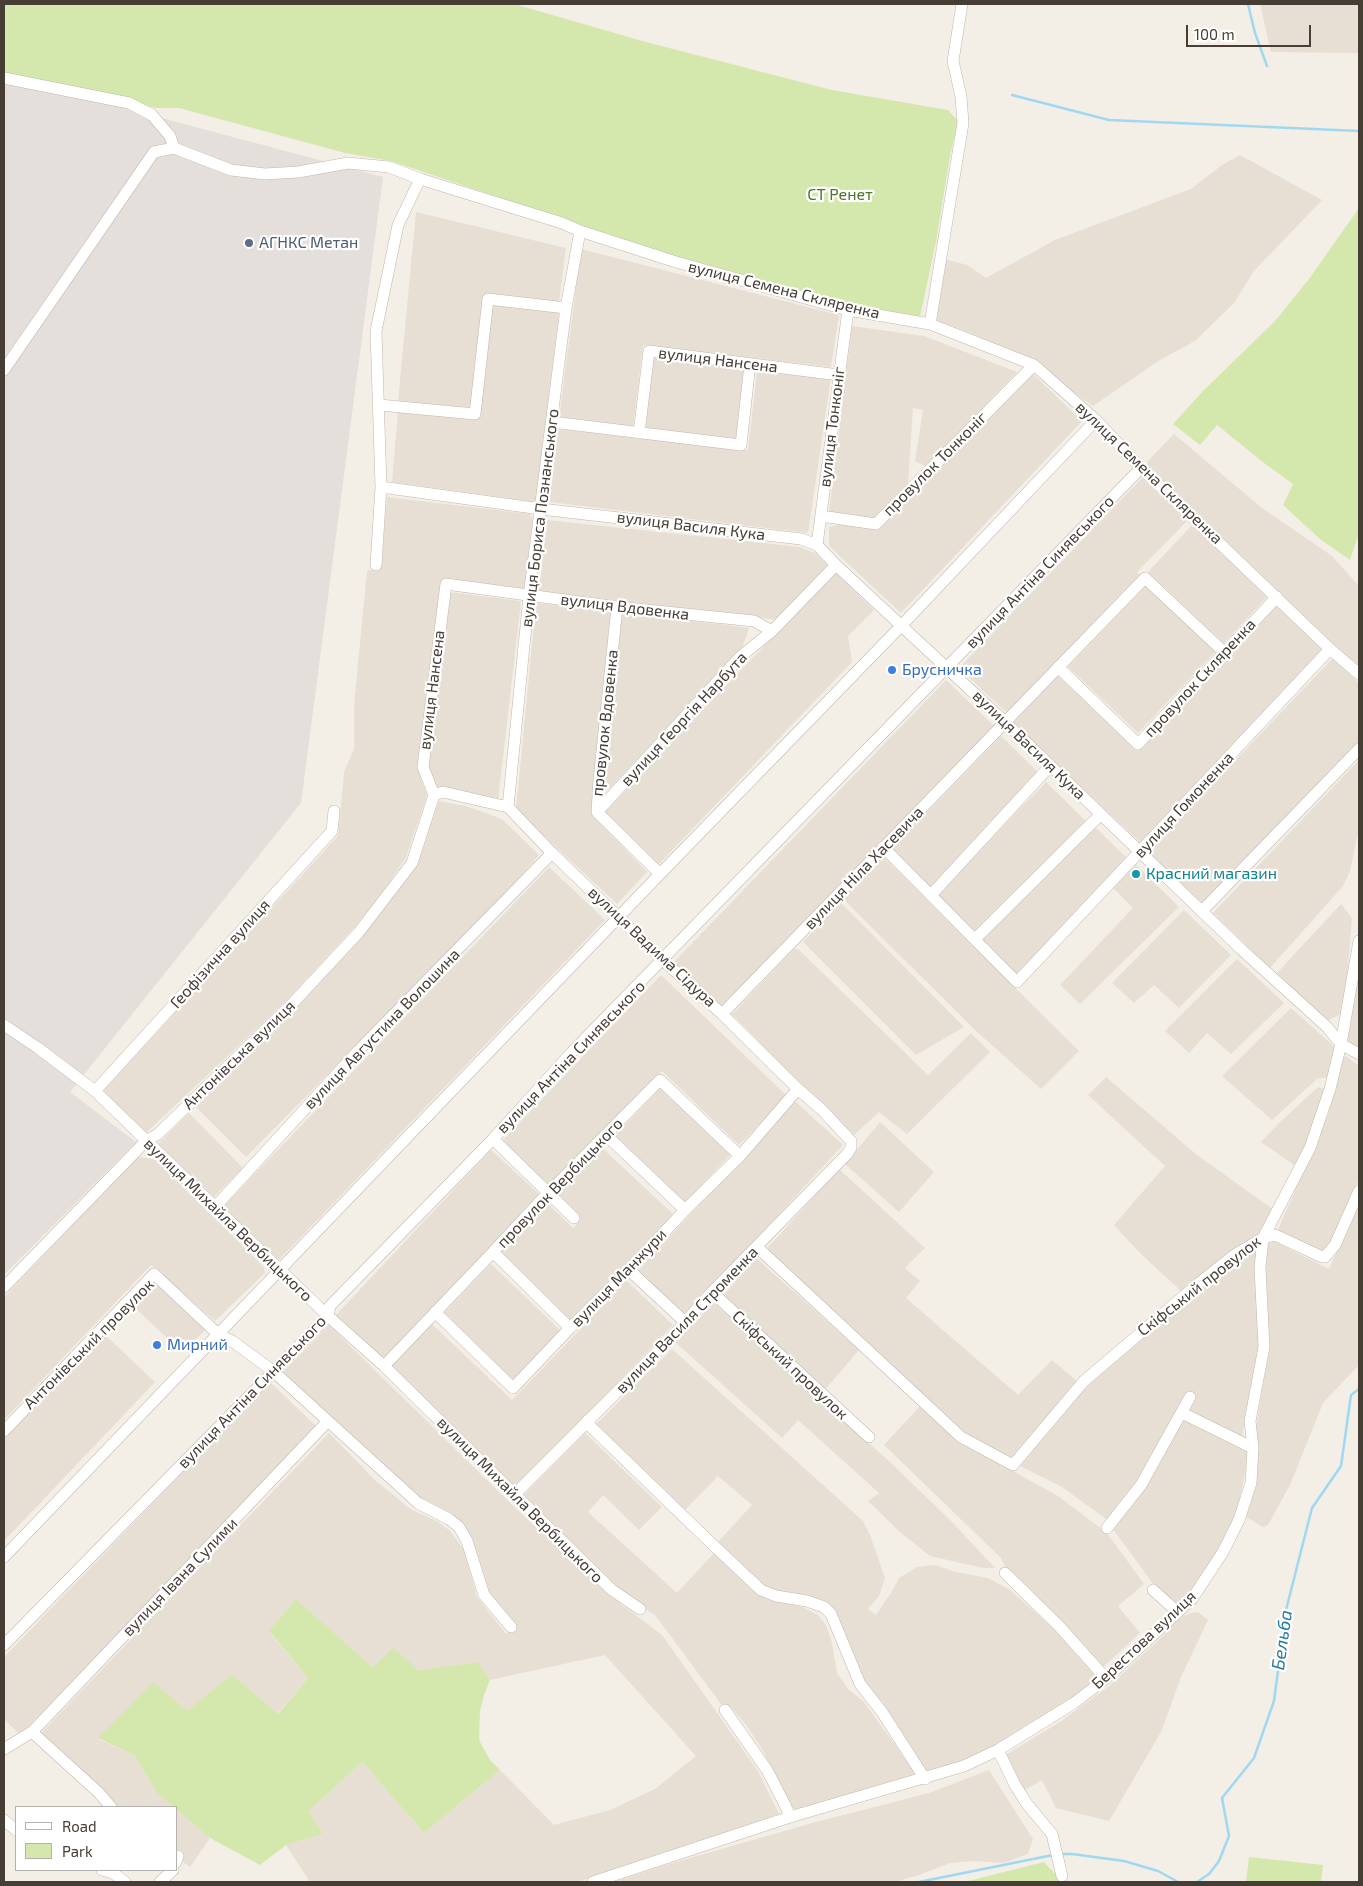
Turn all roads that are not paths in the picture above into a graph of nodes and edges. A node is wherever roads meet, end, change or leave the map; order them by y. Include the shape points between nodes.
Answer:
1 (962, 4) edge
2 (4, 78) edge
3 (174, 148) junction
4 (420, 179) junction
5 (580, 231) junction
6 (566, 308) junction
7 (848, 310) junction
8 (930, 324) junction
9 (750, 364) junction
10 (1034, 365) junction
11 (4, 370) edge
12 (839, 375) junction
13 (379, 405) junction
14 (1096, 420) junction
15 (552, 422) junction
16 (639, 433) junction
17 (1141, 468) junction
18 (381, 487) junction
19 (541, 509) junction
20 (821, 516) junction
21 (817, 545) junction
22 (376, 565) dead end
23 (836, 565) junction
24 (446, 584) joint
25 (529, 596) junction
26 (1277, 597) junction
27 (617, 607) junction
28 (902, 625) junction
29 (772, 631) junction
30 (1330, 649) junction
31 (1225, 653) junction
32 (948, 666) junction
33 (1058, 667) junction
34 (1359, 674) edge
35 (1006, 722) junction
36 (1359, 749) edge
37 (1050, 766) junction
38 (434, 795) junction
39 (508, 807) junction
40 (334, 811) dead end
41 (597, 812) junction
42 (1101, 814) junction
43 (883, 847) junction
44 (1139, 852) junction
45 (552, 853) junction
46 (660, 874) junction
47 (931, 895) junction
48 (1202, 911) junction
49 (620, 917) junction
50 (975, 939) junction
51 (1359, 941) edge
52 (663, 960) junction
53 (722, 1014) junction
54 (4, 1026) edge
55 (1341, 1044) junction
56 (1359, 1054) edge
57 (798, 1089) junction
58 (95, 1091) junction
59 (606, 1135) junction
60 (493, 1139) junction
61 (146, 1141) junction
62 (852, 1141) joint
63 (740, 1156) junction
64 (1359, 1191) edge
65 (548, 1193) junction
66 (215, 1207) junction
67 (685, 1210) junction
68 (574, 1218) dead end
69 (1263, 1238) junction
70 (757, 1247) junction
71 (493, 1252) junction
72 (280, 1269) junction
73 (629, 1270) junction
74 (4, 1287) edge
75 (712, 1292) junction
76 (435, 1312) junction
77 (328, 1316) junction
78 (685, 1322) junction
79 (570, 1328) junction
80 (219, 1335) junction
81 (384, 1366) junction
82 (273, 1371) junction
83 (1190, 1397) dead end
84 (1182, 1412) junction
85 (587, 1421) junction
86 (328, 1422) junction
87 (4, 1430) edge
88 (869, 1437) dead end
89 (1253, 1448) junction
90 (515, 1494) junction
91 (1107, 1528) dead end
92 (4, 1557) edge
93 (1005, 1573) dead end
94 (1153, 1590) dead end
95 (640, 1610) dead end
96 (1176, 1614) junction
97 (511, 1627) dead end
98 (4, 1645) edge
99 (1104, 1680) junction
100 (725, 1710) dead end
101 (32, 1732) junction
102 (4, 1750) edge
103 (998, 1750) junction
104 (925, 1779) junction
105 (110, 1806) edge
106 (790, 1817) junction
107 (4, 1820) edge
108 (15, 1829) edge
109 (110, 1871) edge
110 (171, 1871) edge
111 (1061, 1872) dead end
112 (125, 1882) edge
113 (160, 1882) edge
114 (593, 1882) edge

1 - 8 street via 953,61 963,122
2 - 3 street via 129,103 152,115 170,136
3 - 4 street, вулиця Семена Скляренка via 231,170 265,174 348,163 389,166
3 - 11 street via 154,152 145,162
4 - 5 street, вулиця Семена Скляренка
4 - 13 street via 398,225 376,331
5 - 6 street, вулиця Бориса Познанського
5 - 7 street, вулиця Семена Скляренка via 676,262
6 - 13 street via 488,299 475,414
6 - 15 street, вулиця Бориса Познанського
7 - 8 street, вулиця Семена Скляренка
7 - 12 street, вулиця Тонконіг
8 - 10 street, вулиця Семена Скляренка
9 - 12 street, вулиця Нансена
9 - 16 street via 741,445
9 - 16 street, вулиця Нансена via 649,351
10 - 14 street, вулиця Семена Скляренка
10 - 20 street, провулок Тонконіг via 876,524
12 - 20 street, вулиця Тонконіг
13 - 18 street
14 - 17 street, вулиця Семена Скляренка
14 - 28 street
15 - 16 street
15 - 19 street, вулиця Бориса Познанського
17 - 26 street, вулиця Семена Скляренка
17 - 32 street, вулиця Антіна Синявського
18 - 19 street, вулиця Василя Кука
18 - 22 street
19 - 21 street, вулиця Василя Кука via 801,539
19 - 25 street, вулиця Бориса Познанського
20 - 21 street, вулиця Тонконіг
21 - 23 street, вулиця Василя Кука
23 - 28 street, вулиця Василя Кука
23 - 29 street, вулиця Георгія Нарбута
24 - 25 street, вулиця Вдовенка
24 - 38 street, вулиця Нансена via 423,767
25 - 27 street, вулиця Вдовенка
25 - 39 street, вулиця Бориса Познанського
26 - 30 street, вулиця Семена Скляренка
26 - 31 street, провулок Скляренка
27 - 29 street, вулиця Вдовенка via 754,621
27 - 41 street, провулок Вдовенка
28 - 32 street, вулиця Василя Кука
28 - 46 street
29 - 41 street, вулиця Георгія Нарбута via 740,657
30 - 34 street, вулиця Семена Скляренка
30 - 44 street, вулиця Гомоненка
31 - 33 street, вулиця Ніла Хасевича via 1145,578
31 - 33 street, провулок Скляренка via 1138,744
32 - 35 street, вулиця Василя Кука
32 - 52 street, вулиця Антіна Синявського
33 - 35 street, вулиця Ніла Хасевича
35 - 37 street, вулиця Василя Кука
35 - 43 street, вулиця Ніла Хасевича
36 - 48 street
37 - 42 street, вулиця Василя Кука
37 - 47 street
38 - 39 street via 443,792
38 - 61 street, Антонівська вулиця via 412,863 359,932 292,1004 158,1134
39 - 45 street, вулиця Вадима Сідура
40 - 58 street, Геофізична вулиця via 332,831
41 - 46 street, провулок Вдовенка
42 - 44 street, вулиця Василя Кука
42 - 50 street
43 - 47 street
43 - 53 street, вулиця Ніла Хасевича
44 - 48 street, вулиця Василя Кука
44 - 50 street, вулиця Гомоненка via 1016,982
45 - 49 street, вулиця Вадима Сідура
45 - 66 street, вулиця Августина Волошина via 358,1051
46 - 49 street
47 - 50 street
48 - 55 street, вулиця Василя Кука via 1327,1027
49 - 52 street, вулиця Вадима Сідура
49 - 72 street
51 - 55 street, Скіфський провулок
52 - 53 street, вулиця Вадима Сідура
52 - 60 street, вулиця Антіна Синявського via 572,1052
53 - 57 street, вулиця Вадима Сідура
54 - 58 street, вулиця Михайла Вербицького
55 - 56 street
55 - 69 street, Скіфський провулок via 1310,1148
57 - 62 street, вулиця Вадима Сідура
57 - 63 street, вулиця Манжури
58 - 61 street, вулиця Михайла Вербицького
59 - 63 street, провулок Вербицького via 660,1080
59 - 65 street, провулок Вербицького
59 - 67 street
60 - 65 street
60 - 77 street, вулиця Антіна Синявського via 330,1306
61 - 66 street, вулиця Михайла Вербицького
61 - 74 street, Антонівська вулиця
62 - 70 street, вулиця Василя Строменка via 847,1154
63 - 67 street, вулиця Манжури
64 - 69 street via 1335,1245 1325,1257 1275,1235
65 - 68 street
65 - 71 street, провулок Вербицького
66 - 72 street, вулиця Михайла Вербицького
67 - 73 street, вулиця Манжури
69 - 70 street, Скіфський провулок via 1233,1256 1084,1381 1013,1466 961,1436
69 - 89 street, Берестова вулиця via 1260,1268 1264,1347 1250,1420
70 - 75 street, вулиця Василя Строменка
71 - 76 street, провулок Вербицького
71 - 79 street
72 - 77 street, вулиця Михайла Вербицького
72 - 80 street
73 - 78 street
73 - 79 street, вулиця Манжури
75 - 78 street, вулиця Василя Строменка
75 - 88 street, Скіфський провулок
76 - 79 street, вулиця Манжури via 513,1388
76 - 81 street, провулок Вербицького
77 - 81 street, вулиця Михайла Вербицького
77 - 82 street, вулиця Антіна Синявського
78 - 85 street, вулиця Василя Строменка
80 - 82 street
80 - 87 street, Антонівський провулок via 154,1274
80 - 92 street
81 - 90 street, вулиця Михайла Вербицького
82 - 86 street
82 - 98 street, вулиця Антіна Синявського
83 - 84 street
84 - 89 street
84 - 91 street via 1141,1485
85 - 90 street, вулиця Василя Строменка
85 - 104 street via 761,1590 824,1607 860,1684
86 - 97 street via 418,1503 459,1527 467,1541 484,1595
86 - 101 street, вулиця Івана Сулими
89 - 96 street, Берестова вулиця via 1251,1483 1239,1520 1192,1600
90 - 95 street, вулиця Михайла Вербицького via 612,1590
93 - 99 street via 1059,1626
94 - 96 street
96 - 99 street, Берестова вулиця
99 - 103 street, Берестова вулиця
100 - 106 street via 767,1770
101 - 102 street, вулиця Івана Сулими
101 - 105 street
103 - 104 street, Берестова вулиця
103 - 111 street via 1027,1804 1052,1834
104 - 106 street
106 - 114 street
107 - 108 street
109 - 112 street
110 - 113 street

